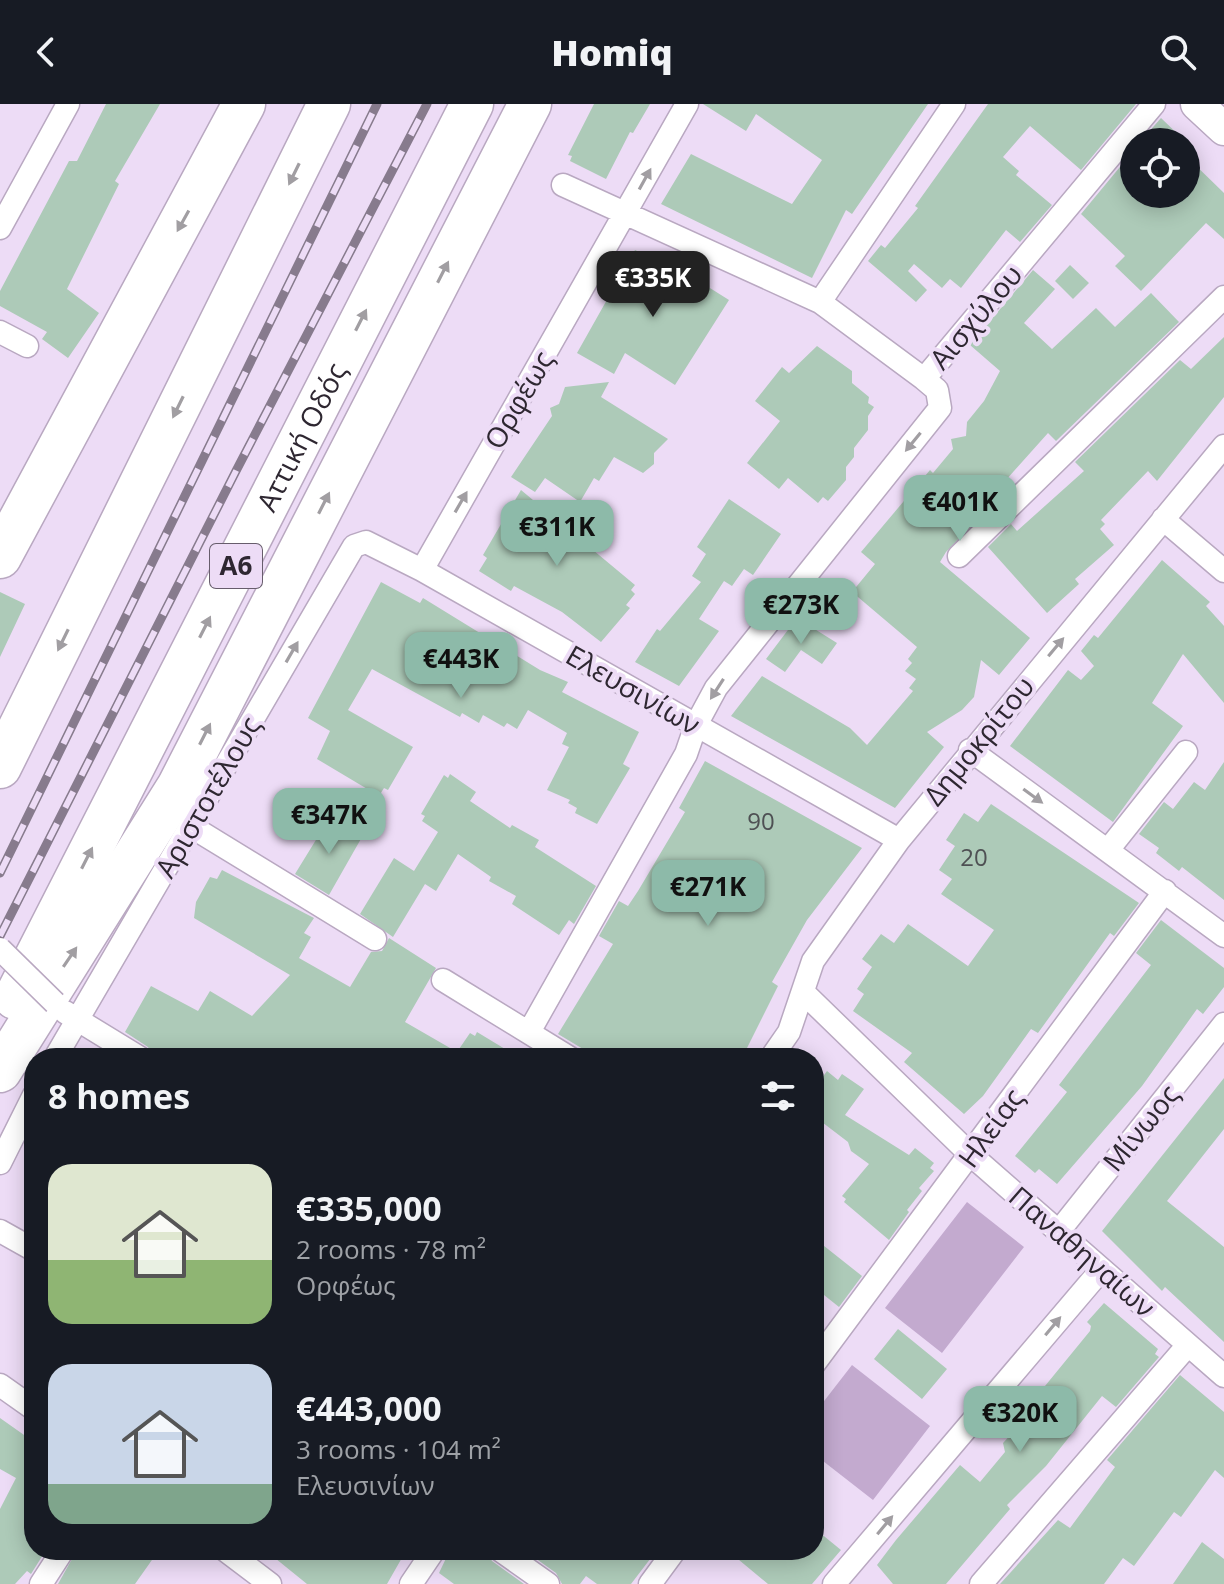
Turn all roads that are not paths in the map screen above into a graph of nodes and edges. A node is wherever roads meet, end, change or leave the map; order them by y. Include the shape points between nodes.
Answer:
1 (68, 104) edge
2 (244, 104) edge
3 (329, 104) edge
4 (472, 104) edge
5 (530, 104) edge
6 (687, 104) edge
7 (954, 104) edge
8 (1154, 104) edge
9 (1197, 104) edge
10 (1224, 129) edge
11 (563, 185) dead end
12 (8, 194) edge
13 (625, 216) junction
14 (0, 228) edge
15 (1224, 297) edge
16 (820, 302) junction
17 (0, 332) edge
18 (27, 346) dead end
19 (924, 379) junction
20 (1224, 446) edge
21 (1163, 519) junction
22 (366, 542) joint
23 (959, 556) dead end
24 (0, 557) edge
25 (422, 570) junction
26 (1224, 571) edge
27 (696, 725) junction
28 (970, 750) junction
29 (1186, 752) dead end
30 (0, 767) edge
31 (192, 827) junction
32 (899, 840) junction
33 (1108, 850) junction
34 (1165, 891) junction
35 (1224, 936) edge
36 (375, 939) dead end
37 (0, 949) edge
38 (443, 980) dead end
39 (804, 993) junction
40 (75, 1021) junction
41 (1224, 1024) edge
42 (0, 1027) edge
43 (529, 1032) junction
44 (60, 1048) edge
45 (122, 1048) edge
46 (554, 1048) edge
47 (778, 1048) edge
48 (0, 1071) edge
49 (24, 1115) edge
50 (971, 1155) junction
51 (0, 1163) edge
52 (0, 1231) edge
53 (1059, 1231) junction
54 (24, 1244) edge
55 (1101, 1270) junction
56 (1188, 1345) junction
57 (824, 1351) edge
58 (1224, 1376) edge
59 (0, 1385) edge
60 (24, 1402) edge
61 (57, 1560) edge
62 (238, 1560) edge
63 (427, 1560) edge
64 (514, 1560) edge
65 (668, 1560) edge
66 (41, 1584) edge
67 (270, 1584) edge
68 (411, 1584) edge
69 (548, 1584) edge
70 (650, 1584) edge
71 (834, 1584) edge
72 (981, 1584) edge

1 - 12 street
2 -> 24 highway
3 -> 30 highway
42 -> 4 highway, Αττική Οδός / Α6
48 -> 5 highway via 178,787
13 -> 6 street, Ορφέως
7 - 16 street
8 - 19 street, Αισχύλου
9 - 10 main road
11 - 13 street
12 - 14 street
13 - 16 street
25 -> 13 street, Ορφέως
15 - 23 street
16 - 19 street
17 - 18 street
19 -> 27 street, Αισχύλου via 937,390 940,408 716,688
20 - 21 street, Δημοκρίτου
21 - 26 street
28 -> 21 street, Δημοκρίτου
22 - 25 street, Ελευσινίων
31 -> 22 street, Αριστοτέλους via 354,546
25 - 27 street, Ελευσινίων
27 - 32 street, Ελευσινίων
27 - 43 street, Αισχύλου via 686,754
28 - 32 street, Δημοκρίτου
28 -> 33 street
29 - 33 street
31 - 36 street
31 - 40 street, Αριστοτέλους
32 - 39 street, Δημοκρίτου via 813,961
33 - 34 street
34 - 35 street
34 - 50 street, Ηλείας
37 - 40 street, bridge
38 - 43 street
39 - 47 street, Δημοκρίτου
39 - 50 street, Παναθηναίων
40 - 44 street, Αριστοτέλους
40 - 45 street
41 - 53 street, Μίνωος
43 - 46 street
49 - 51 street
50 - 53 street, Παναθηναίων
50 - 57 street, Ηλείας
52 - 54 street
53 - 55 street, Παναθηναίων
55 - 56 street, Παναθηναίων
71 -> 55 street
56 - 58 street, Παναθηναίων
56 - 72 street
59 - 60 street
61 - 66 street
62 - 67 street
63 - 68 street
64 - 69 street
65 - 70 street

